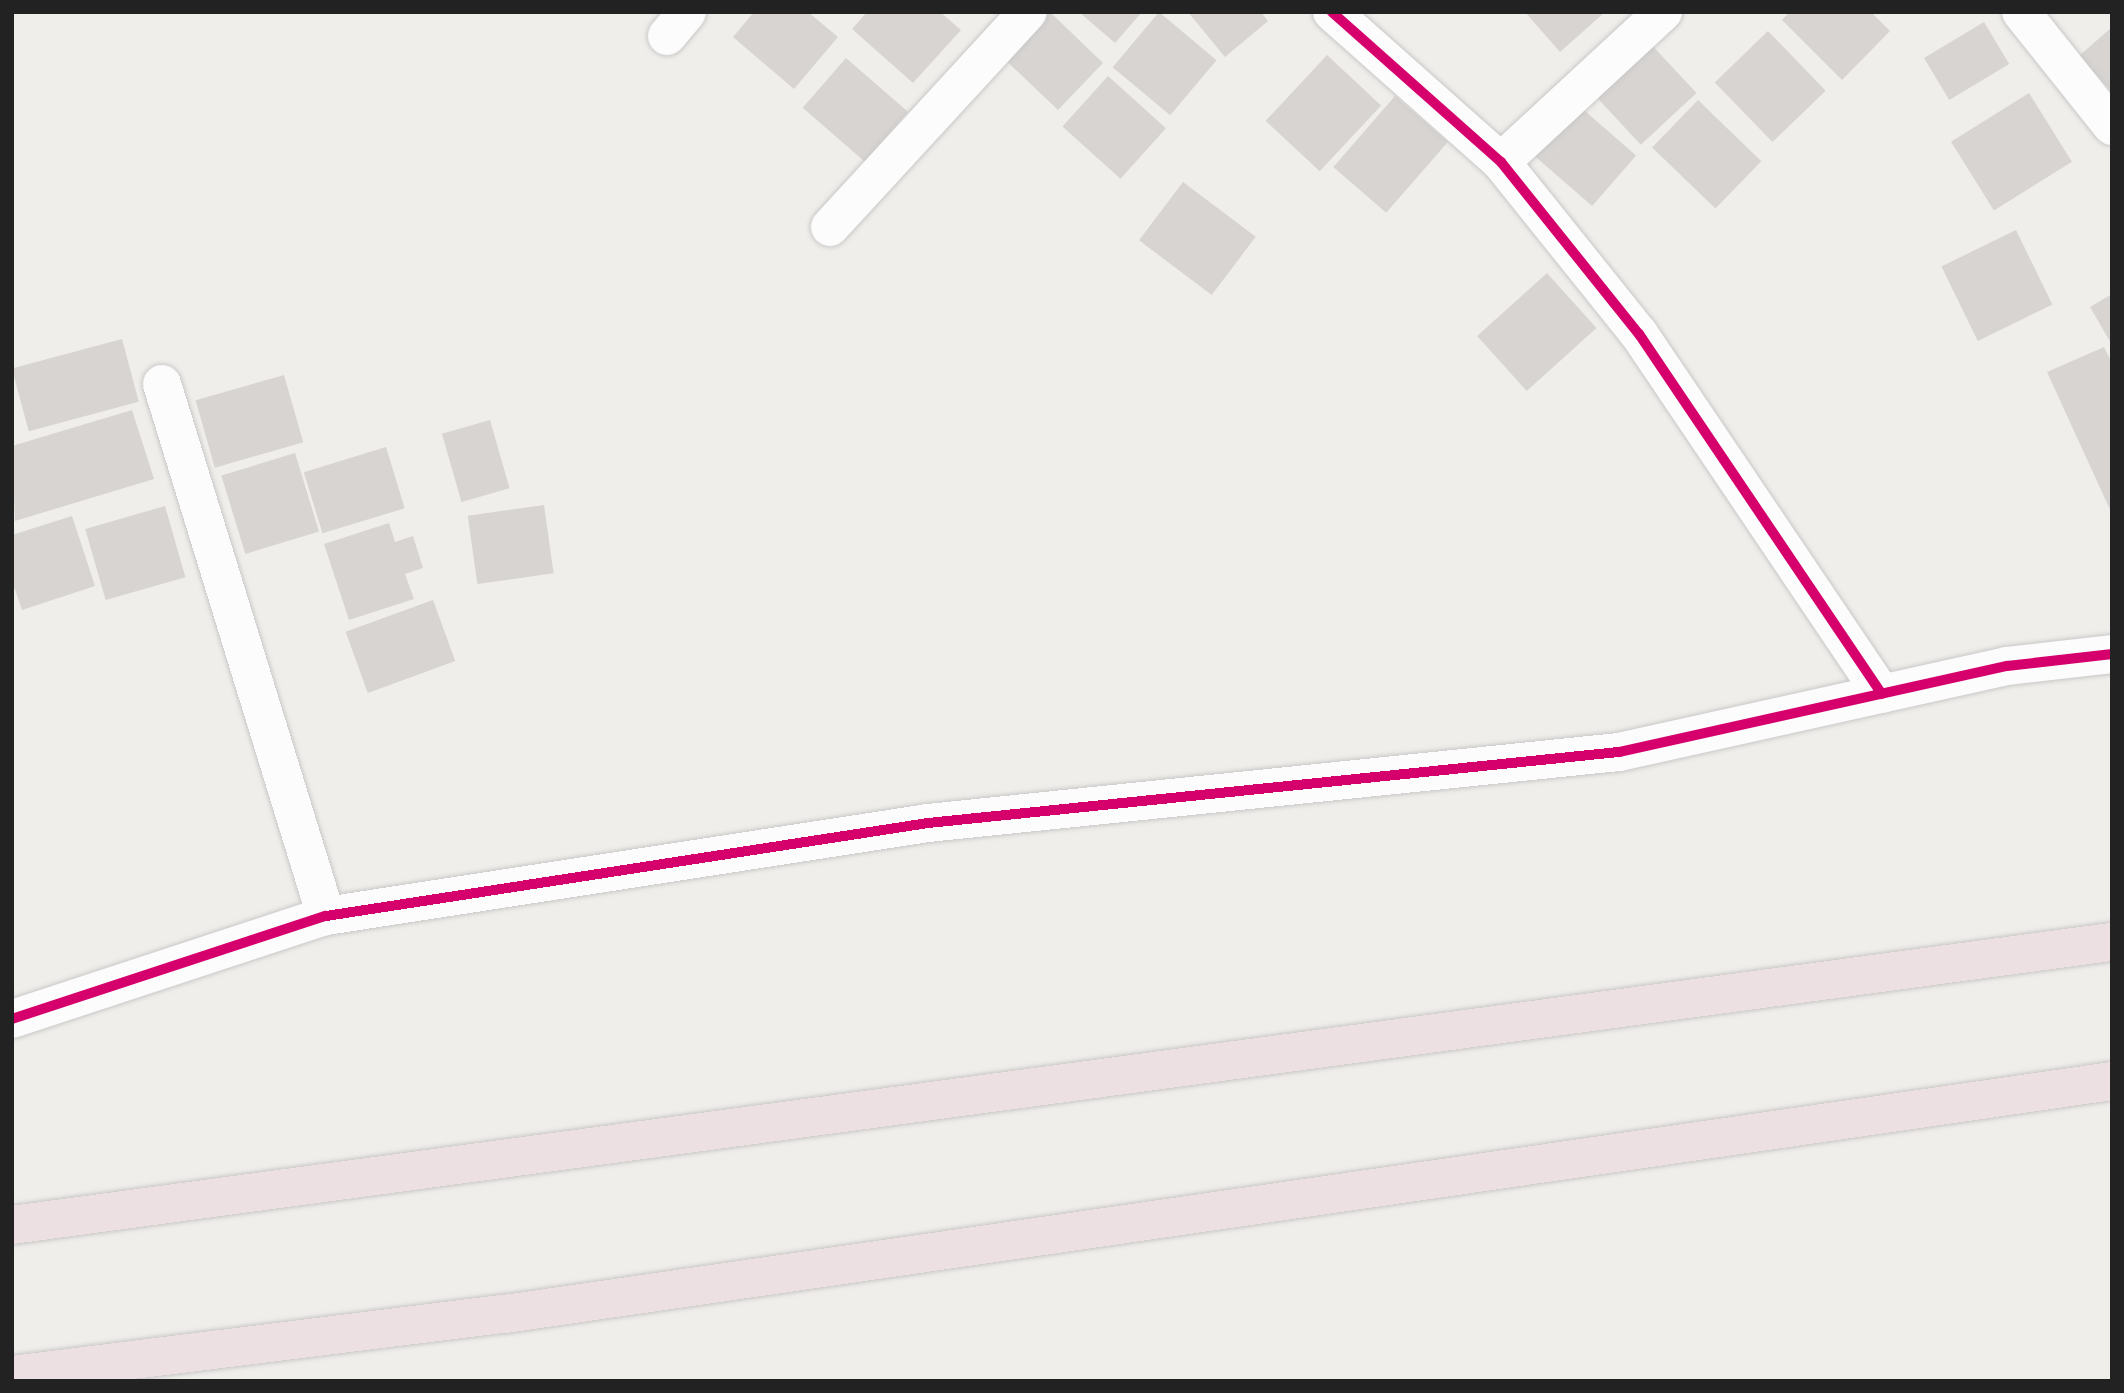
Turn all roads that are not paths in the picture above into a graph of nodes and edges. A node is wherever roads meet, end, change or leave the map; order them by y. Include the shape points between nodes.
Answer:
1 (1028, 12) edge
2 (1663, 12) edge
3 (2021, 12) edge
4 (1346, 17) edge
5 (2112, 126) edge
6 (1501, 162) junction
7 (830, 227) dead end
8 (162, 384) dead end
9 (2112, 654) edge
10 (1882, 694) junction
11 (326, 916) junction
12 (2112, 942) edge
13 (12, 1019) edge
14 (2112, 1081) edge
15 (12, 1225) edge
16 (12, 1375) edge

1 - 7 street
2 - 6 street
3 - 5 street
4 - 6 street
6 - 10 street via 1639,334
8 - 11 street
9 - 10 street via 2007,666
10 - 11 street via 1619,752 928,823
11 - 13 street
12 - 15 highway
14 - 16 highway via 505,1314

